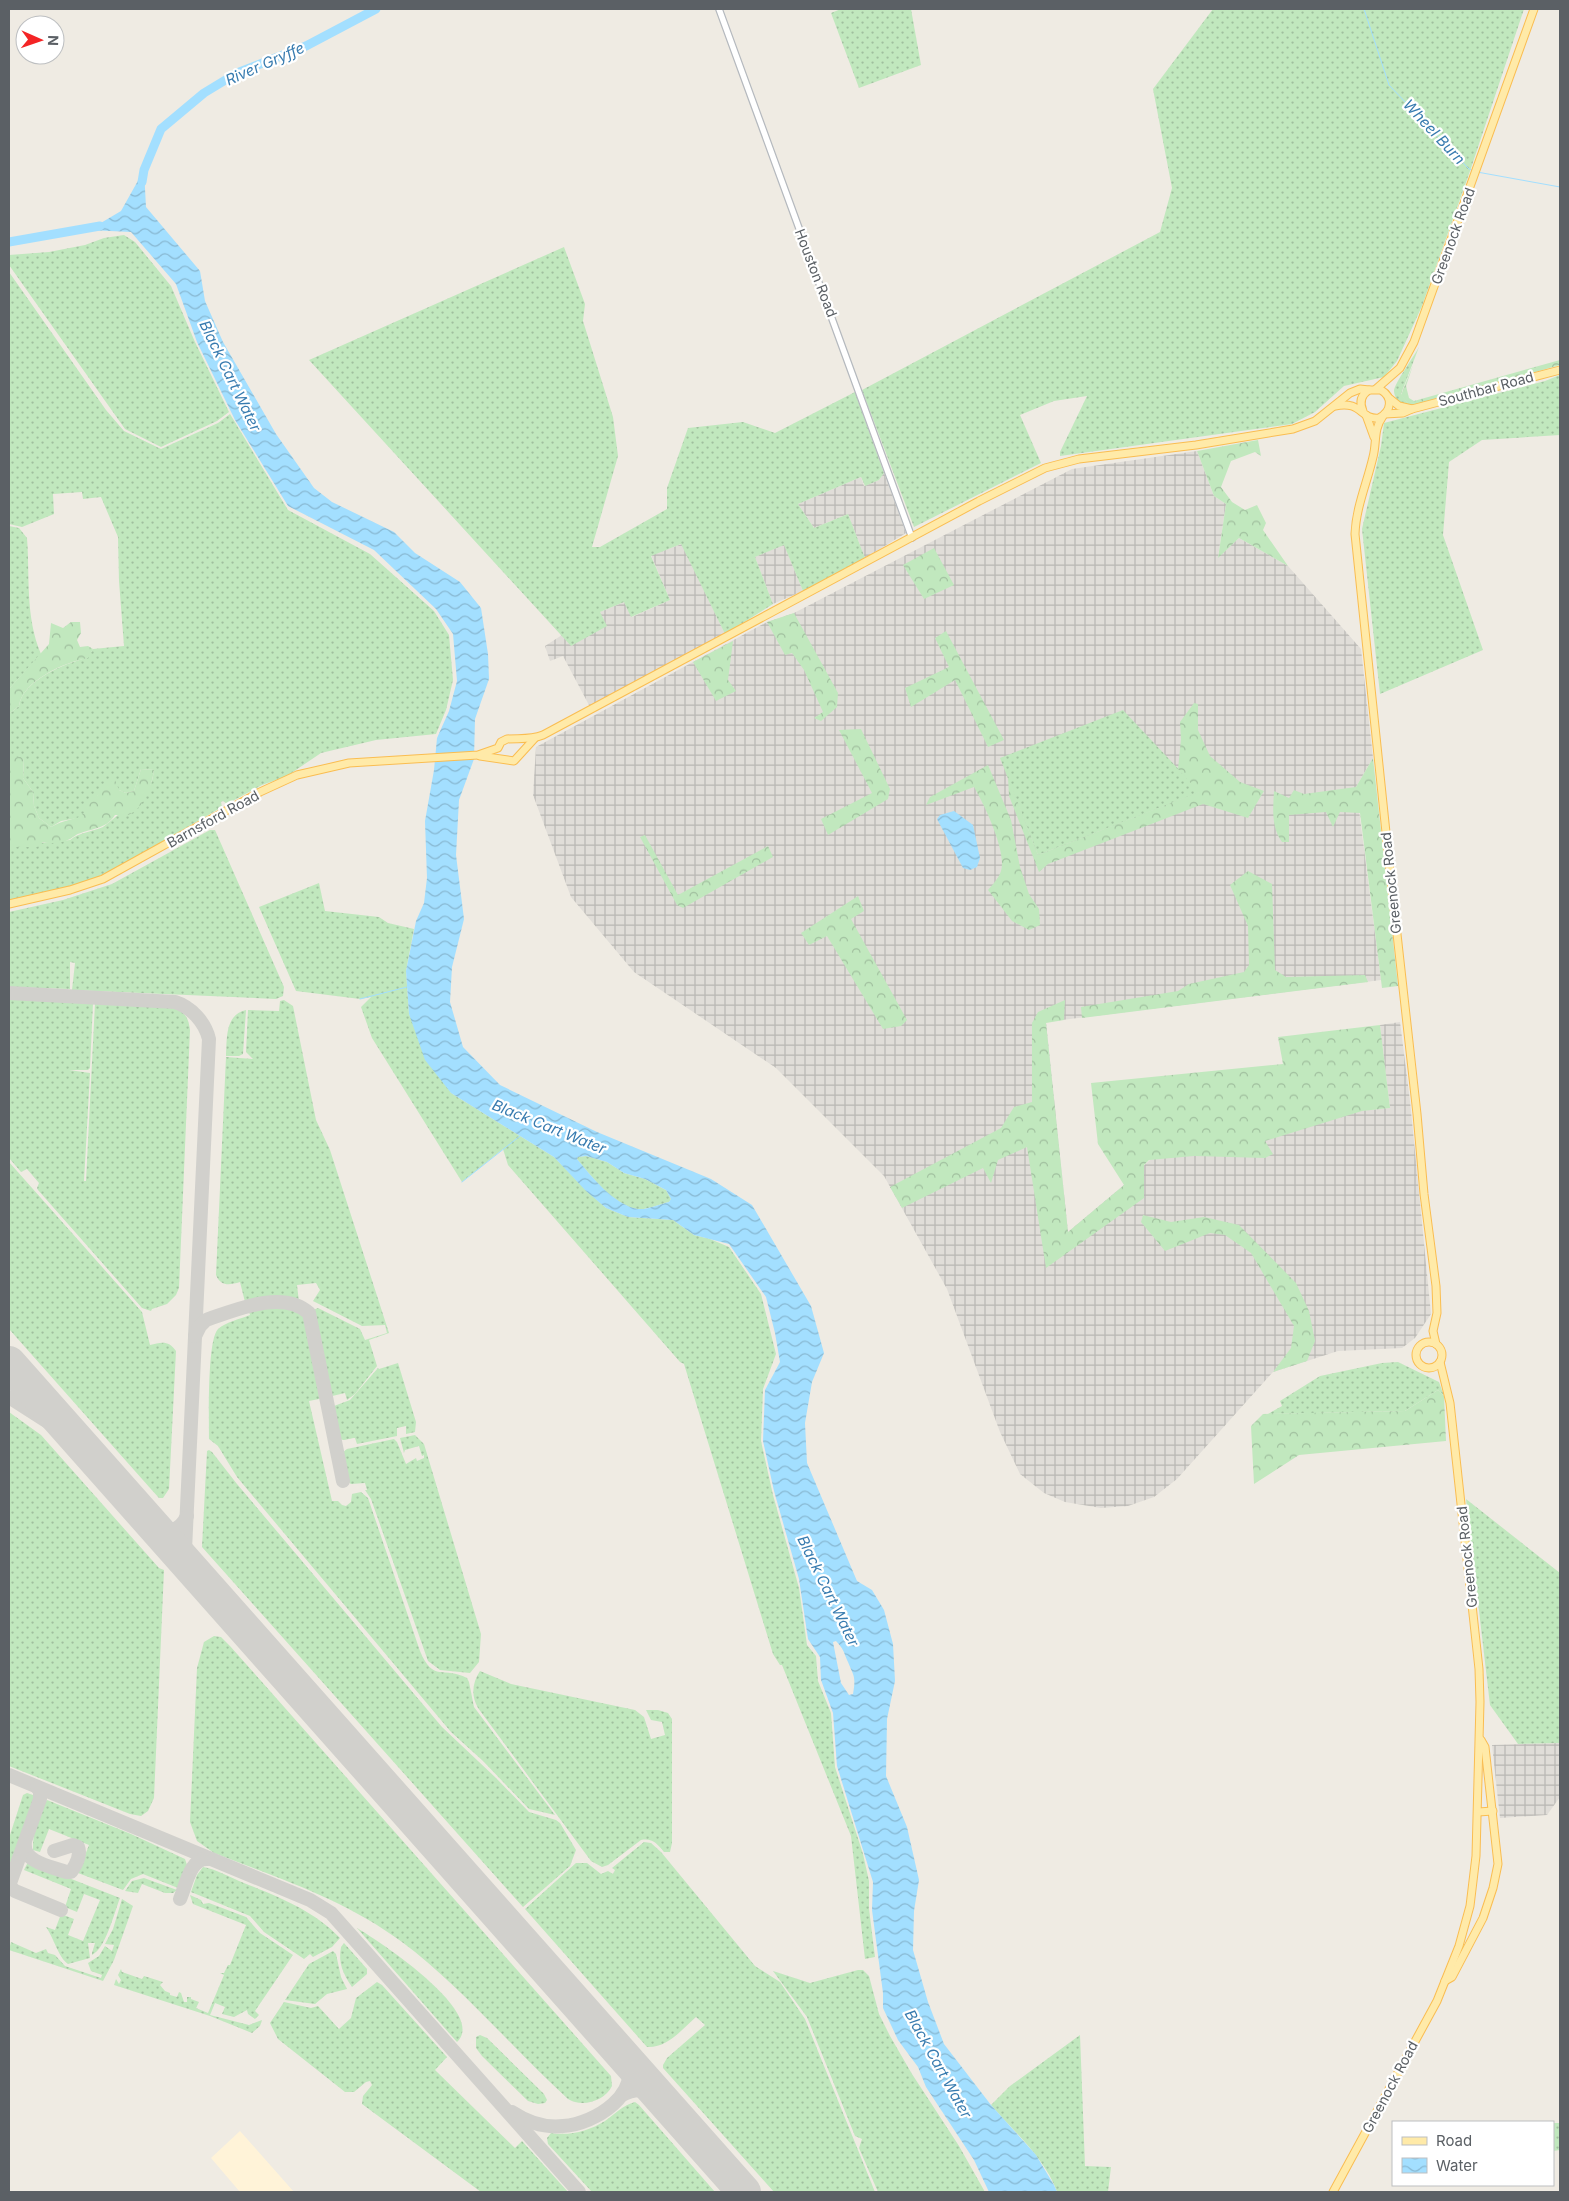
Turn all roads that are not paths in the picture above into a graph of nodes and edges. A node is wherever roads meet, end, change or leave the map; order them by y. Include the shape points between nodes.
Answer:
1 (719, 9) edge
2 (1534, 9) edge
3 (1560, 370) edge
4 (1394, 376) junction
5 (1373, 389) junction
6 (1388, 397) junction
7 (1335, 406) junction
8 (1412, 409) junction
9 (1364, 413) junction
10 (1384, 415) junction
11 (1374, 437) junction
12 (912, 538) junction
13 (535, 738) junction
14 (516, 740) junction
15 (498, 748) junction
16 (521, 752) junction
17 (478, 755) junction
18 (502, 759) junction
19 (9, 904) edge
20 (1433, 1331) junction
21 (1423, 1343) junction
22 (1436, 1344) junction
23 (1440, 1362) junction
24 (1430, 1368) junction
25 (1443, 1379) junction
26 (1480, 1737) junction
27 (1493, 1809) junction
28 (1478, 1812) junction
29 (1445, 1982) junction
30 (1333, 2192) edge

1 - 12 main road, Houston Road
2 - 4 main road, Greenock Road via 1414,342
3 - 8 main road, Southbar Road
4 - 5 main road, Greenock Road
4 - 6 main road, Greenock Road
5 - 6 main road
5 - 7 main road via 1343,396
5 - 9 main road via 1360,402
6 - 8 main road via 1399,406
6 - 10 main road via 1390,407
7 - 9 main road via 1349,404
7 - 12 main road via 1315,421 1293,429 1054,465 1021,479
8 - 10 main road, Southbar Road
9 - 10 main road via 1372,418
9 - 11 main road, Greenock Road
10 - 11 main road, Greenock Road
11 - 20 main road, Greenock Road via 1375,451 1359,505 1355,534 1436,1286 1437,1313
12 - 13 main road
13 - 14 main road
13 - 16 main road
14 - 15 main road via 504,740
14 - 16 main road
15 - 17 main road
15 - 18 main road
16 - 18 main road via 514,761
17 - 18 main road
17 - 19 main road, Barnsford Road via 354,762 297,775 103,879
20 - 21 main road
20 - 22 main road, Greenock Road
21 - 22 main road
21 - 24 main road via 1417,1350 1417,1360 1422,1367
22 - 23 main road via 1442,1352
23 - 24 main road
23 - 25 main road, Greenock Road
24 - 25 main road
25 - 26 main road, Greenock Road via 1452,1417 1478,1659
26 - 27 main road, Greenock Road via 1485,1747
26 - 28 main road, Greenock Road
27 - 28 main road
27 - 29 main road, Greenock Road via 1497,1855 1493,1888 1483,1918 1452,1977
28 - 29 main road, Greenock Road via 1476,1869 1467,1923
29 - 30 main road, Greenock Road

